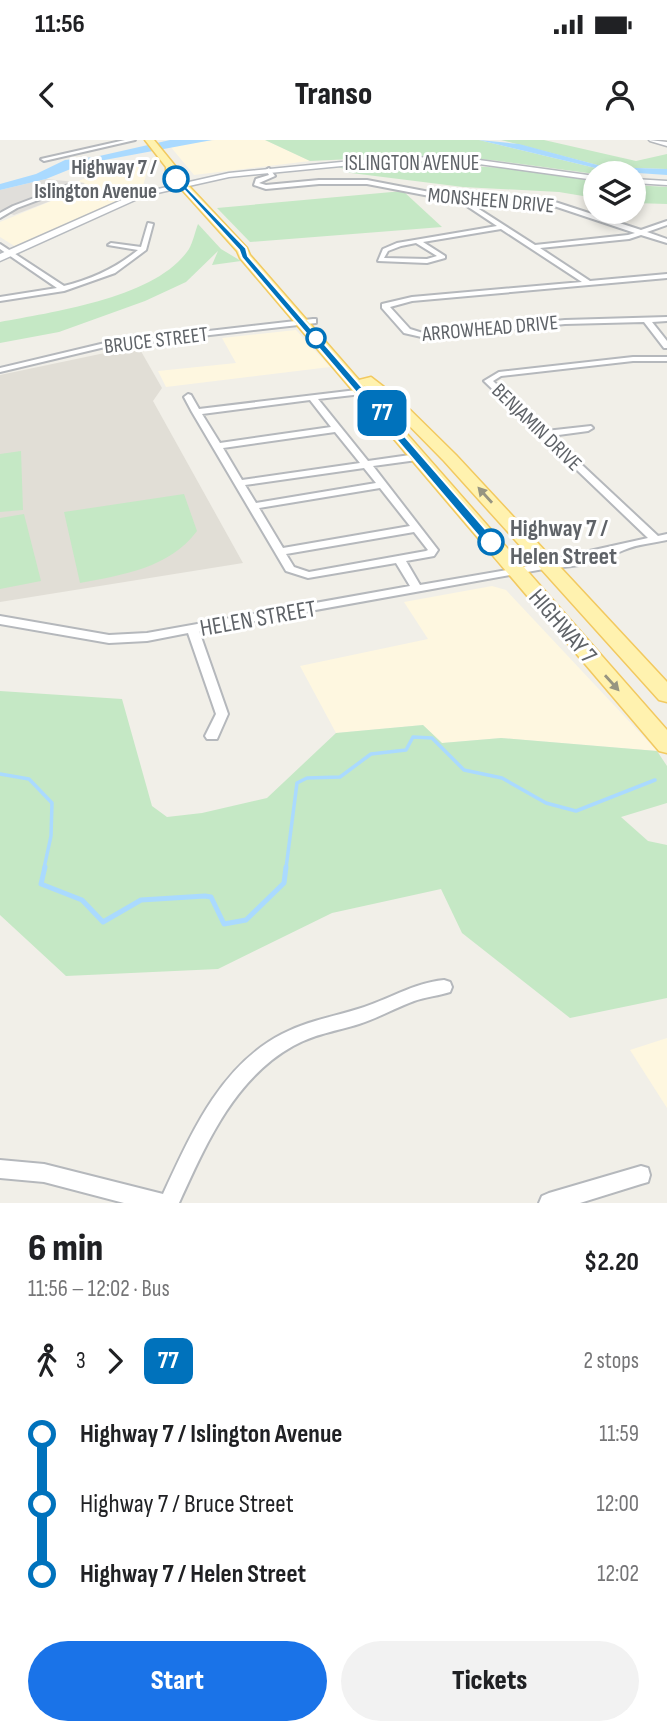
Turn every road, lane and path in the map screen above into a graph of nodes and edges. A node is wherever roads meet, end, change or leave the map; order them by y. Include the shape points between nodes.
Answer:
1 (132, 140) edge
2 (149, 140) edge
3 (652, 140) edge
4 (667, 144) edge
5 (44, 159) dead end
6 (269, 170) junction
7 (583, 176) edge
8 (184, 182) junction
9 (646, 182) edge
10 (667, 183) edge
11 (71, 186) dead end
12 (461, 200) junction
13 (0, 216) edge
14 (667, 223) edge
15 (150, 224) dead end
16 (502, 227) junction
17 (643, 233) junction
18 (667, 241) edge
19 (418, 242) junction
20 (111, 245) dead end
21 (0, 246) edge
22 (535, 247) junction
23 (144, 249) junction
24 (14, 254) junction
25 (0, 260) edge
26 (667, 276) edge
27 (589, 283) junction
28 (64, 289) junction
29 (0, 299) edge
30 (667, 318) edge
31 (646, 319) junction
32 (308, 321) junction
33 (667, 346) edge
34 (667, 359) edge
35 (0, 370) edge
36 (362, 391) junction
37 (188, 397) dead end
38 (312, 397) junction
39 (196, 412) junction
40 (588, 428) dead end
41 (337, 429) junction
42 (543, 434) junction
43 (216, 446) junction
44 (417, 457) junction
45 (366, 464) junction
46 (240, 483) junction
47 (383, 485) junction
48 (253, 506) junction
49 (416, 528) junction
50 (661, 538) edge
51 (280, 552) junction
52 (400, 560) junction
53 (548, 565) junction
54 (515, 571) junction
55 (416, 589) junction
56 (0, 620) edge
57 (192, 629) junction
58 (667, 695) edge
59 (212, 736) dead end
60 (667, 745) edge
61 (444, 987) dead end
62 (0, 1169) edge
63 (641, 1175) dead end
64 (161, 1203) edge
65 (169, 1203) edge
66 (549, 1203) edge

1 - 5 street
2 - 8 main road, HIGHWAY 7 via 169,170
3 - 4 street
6 - 7 main road, ISLINGTON AVENUE via 419,159
6 - 8 main road, ISLINGTON AVENUE
6 - 12 street, MONSHEEN DRIVE via 272,176 256,184 367,182
8 - 24 main road, ISLINGTON AVENUE via 145,194 51,237 47,243
8 - 32 main road, HIGHWAY 7 via 191,198 197,199 244,256
9 - 10 main road
11 - 13 street
12 - 16 street
12 - 17 street, MONSHEEN DRIVE via 555,204
14 - 17 street
15 - 23 street
16 - 19 street
16 - 22 street
17 - 18 street, MONSHEEN DRIVE
17 - 22 street
19 - 19 street via 390,247 380,260 443,257
20 - 23 street
21 - 24 street
22 - 27 street
23 - 28 street via 103,276
24 - 25 main road, ISLINGTON AVENUE
24 - 28 street
26 - 27 street
27 - 31 street, ARROWHEAD DRIVE via 412,299 385,306 407,331 419,335
28 - 29 street
30 - 31 street
31 - 33 street
32 - 35 street, BRUCE STREET via 105,345
32 - 36 main road, HIGHWAY 7
53 -> 32 main road, HIGHWAY 7 via 450,458
34 - 42 street, BENJAMIN DRIVE via 491,376 490,385
36 - 38 street
36 - 44 main road, HIGHWAY 7
37 - 39 street
38 - 39 street
38 - 41 street
39 - 43 street
40 - 42 street
41 - 43 street
41 - 45 street
42 - 50 street, BENJAMIN DRIVE
43 - 46 street
44 - 45 street
44 - 54 main road, HIGHWAY 7
45 - 46 street
45 - 47 street
46 - 48 street
47 - 48 street
47 - 49 street
48 - 51 street
49 - 51 street
49 - 52 street via 433,550
50 - 53 street, HELEN STREET via 577,564
51 - 52 street via 290,569 308,575
52 - 55 street
53 - 54 street, HELEN STREET
53 - 58 main road, HIGHWAY 7
54 - 55 street, HELEN STREET
54 -> 60 main road, HIGHWAY 7
55 - 57 street, HELEN STREET
56 - 57 street, HELEN STREET via 109,639
57 - 59 street via 222,714
61 - 65 street via 344,1022 316,1027 267,1054 216,1107
62 - 64 street via 44,1173
63 - 66 street

